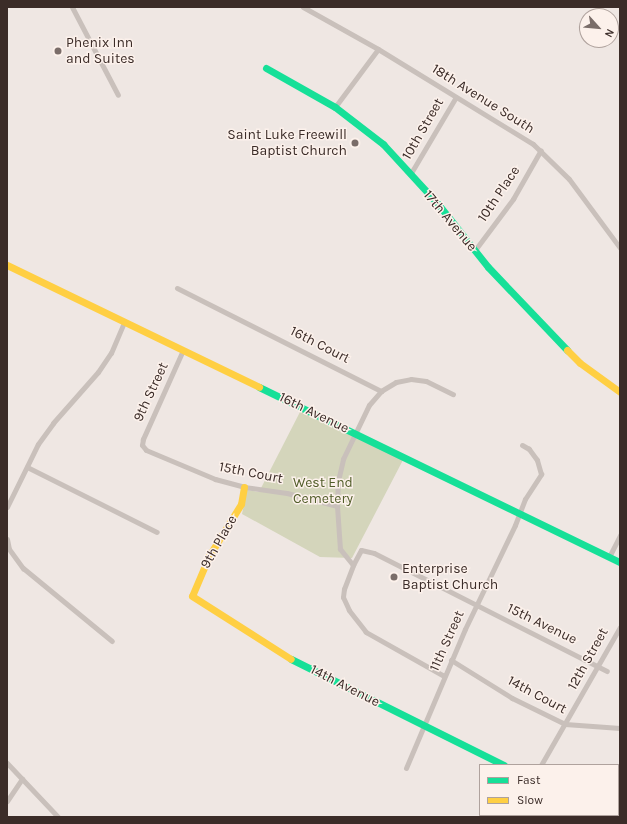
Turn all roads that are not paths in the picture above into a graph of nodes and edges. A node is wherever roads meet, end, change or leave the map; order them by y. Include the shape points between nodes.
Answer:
1 (72, 7) edge
2 (302, 7) edge
3 (378, 49) junction
4 (266, 68) dead end
5 (118, 95) dead end
6 (456, 97) junction
7 (335, 108) junction
8 (541, 150) junction
9 (411, 173) junction
10 (620, 248) edge
11 (475, 250) junction
12 (7, 265) edge
13 (177, 288) dead end
14 (124, 323) junction
15 (183, 350) junction
16 (381, 390) junction
17 (620, 392) edge
18 (454, 394) dead end
19 (355, 432) junction
20 (142, 445) joint
21 (522, 445) dead end
22 (27, 467) junction
23 (244, 487) junction
24 (336, 506) junction
25 (7, 507) edge
26 (520, 512) junction
27 (157, 532) dead end
28 (620, 536) edge
29 (7, 539) edge
30 (609, 556) junction
31 (620, 562) edge
32 (352, 565) junction
33 (192, 596) joint
34 (476, 606) junction
35 (620, 627) edge
36 (112, 641) dead end
37 (450, 660) junction
38 (599, 666) junction
39 (607, 671) dead end
40 (444, 676) junction
41 (565, 724) junction
42 (424, 726) junction
43 (620, 728) edge
44 (7, 763) edge
45 (502, 764) edge
46 (543, 764) edge
47 (406, 768) dead end
48 (22, 779) junction
49 (7, 801) edge
50 (58, 817) edge

1 - 5 street
2 - 3 street, 18th Avenue South
3 - 6 street, 18th Avenue South
3 - 7 street
4 - 7 street, 17th Avenue
6 - 8 street, 18th Avenue South
6 - 9 street, 10th Street
7 - 9 street, 17th Avenue via 367,130
8 - 10 street, 18th Avenue South via 569,179
8 - 11 street, 10th Place via 513,199
9 - 11 street, 17th Avenue
11 - 17 street, 17th Avenue via 580,363
12 - 14 street, 16th Avenue
13 - 16 street, 16th Court
14 - 15 street, 16th Avenue
14 - 22 street via 111,353 98,372 53,423
15 - 19 street, 16th Avenue
15 - 20 street, 9th Street
16 - 18 street via 396,382 411,379 426,381
16 - 19 street via 369,405
19 - 24 street via 343,459
19 - 26 street, 16th Avenue
20 - 23 street, 15th Court via 146,450 215,479
21 - 26 street, 11th Street via 529,449 537,460 541,474
22 - 25 street
22 - 27 street
23 - 24 street, 15th Court via 276,491
23 - 33 street, 9th Place via 241,504 209,556
24 - 32 street via 340,549
26 - 30 street, 16th Avenue
26 - 34 street, 11th Street
28 - 30 street
29 - 36 street via 9,549 23,568
30 - 31 street, 16th Avenue
32 - 34 street, 15th Avenue via 362,550 367,550
32 - 40 street via 343,596 352,615 366,632
33 - 42 street, 14th Avenue via 281,654
34 - 37 street, 11th Street
34 - 38 street, 15th Avenue
35 - 38 street, 12th Street
37 - 40 street, 11th Street
37 - 41 street, 14th Court via 512,698
38 - 39 street
38 - 41 street, 12th Street
40 - 42 street, 11th Street
41 - 43 street, 14th Court
41 - 46 street, 12th Street
42 - 45 street, 14th Avenue
42 - 47 street, 11th Street
44 - 48 street
48 - 49 street
48 - 50 street

